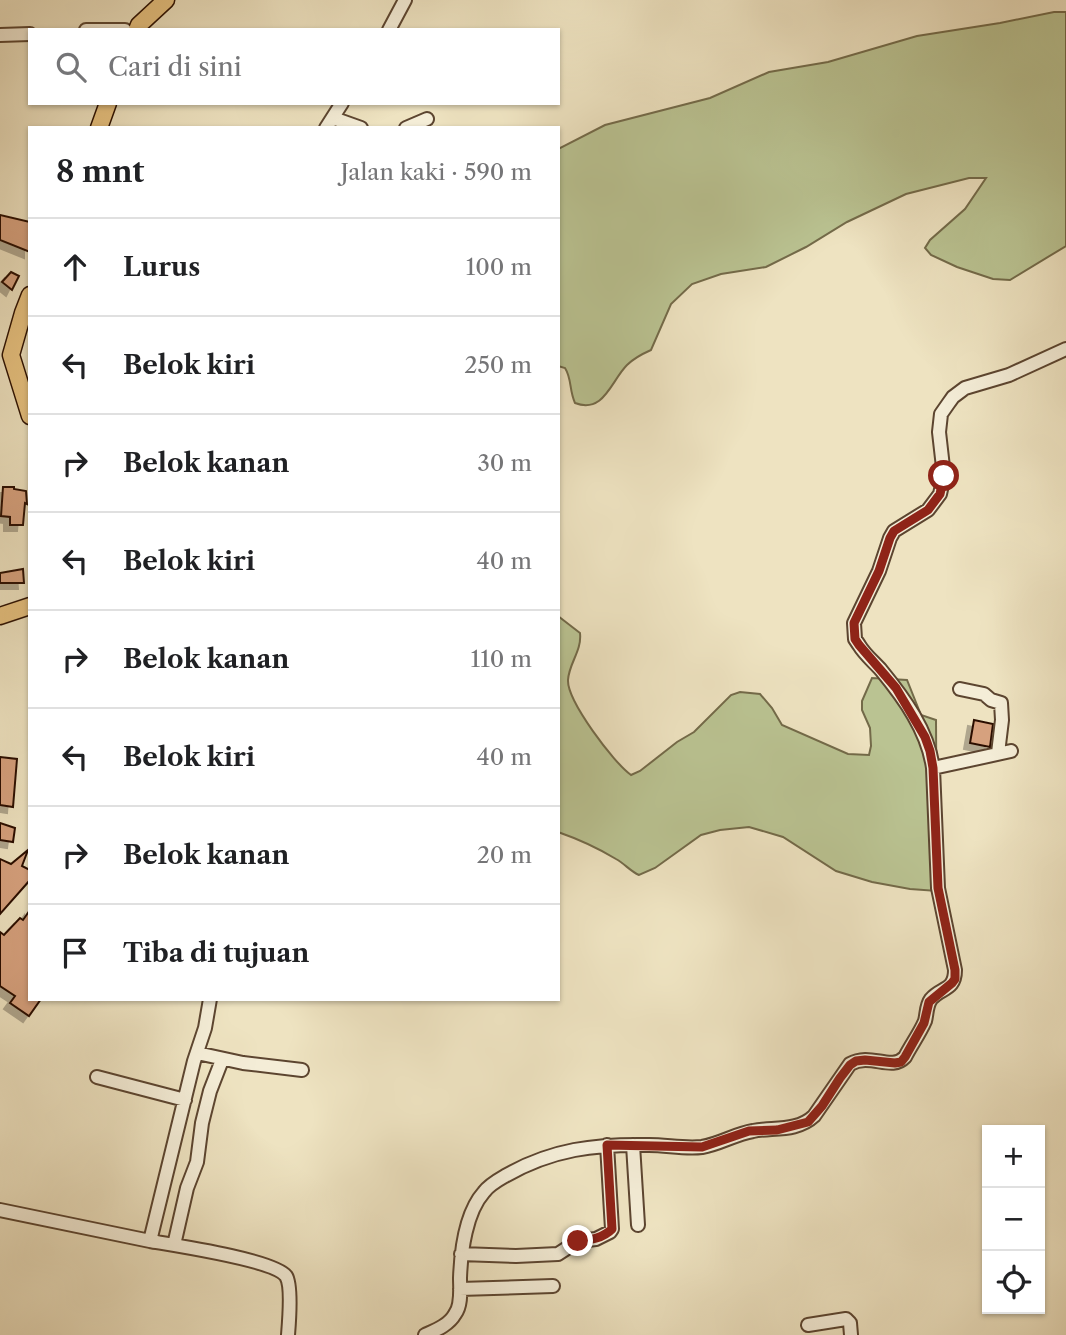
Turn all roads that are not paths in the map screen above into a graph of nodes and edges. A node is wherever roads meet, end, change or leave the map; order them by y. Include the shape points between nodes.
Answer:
1 (166, 0) edge
2 (405, 0) edge
3 (139, 28) edge
4 (389, 28) edge
5 (28, 34) edge
6 (0, 36) edge
7 (107, 105) edge
8 (341, 105) edge
9 (427, 119) dead end
10 (330, 123) edge
11 (100, 126) edge
12 (348, 126) edge
13 (411, 126) edge
14 (28, 301) edge
15 (1066, 349) edge
16 (28, 410) edge
17 (28, 607) edge
18 (0, 616) edge
19 (960, 689) dead end
20 (933, 768) junction
21 (210, 1001) edge
22 (197, 1053) junction
23 (222, 1060) junction
24 (302, 1070) dead end
25 (97, 1077) dead end
26 (186, 1100) junction
27 (607, 1145) junction
28 (633, 1145) junction
29 (0, 1210) edge
30 (638, 1224) dead end
31 (150, 1241) junction
32 (174, 1245) junction
33 (461, 1254) junction
34 (553, 1286) dead end
35 (460, 1289) junction
36 (808, 1325) dead end
37 (288, 1335) edge
38 (425, 1335) edge
39 (851, 1335) edge

1 - 3 main road
2 - 4 street
5 - 6 street
7 - 11 main road
8 - 10 street
9 - 13 street
10 - 12 street
14 - 16 main road via 10,355
15 - 20 street via 1009,375 965,388 953,397 941,414 944,476 940,494 928,510 894,531 854,623 855,639 896,688 925,737
17 - 18 main road
19 - 20 street via 1001,703 1005,752
20 - 28 street via 938,888 955,979 929,1002 926,1019 905,1057 895,1063 865,1060 850,1065 808,1122 749,1131 702,1147
21 - 22 street
22 - 23 street
22 - 26 street
23 - 24 street
23 - 32 street via 210,1091
25 - 26 street
26 - 31 street
27 - 28 street
27 - 33 street via 558,1153 506,1175 485,1190 474,1209
27 - 33 street via 610,1232 578,1241 558,1254
28 - 30 street
29 - 31 street
31 - 32 street
32 - 37 street via 256,1262 284,1273
33 - 35 street
34 - 35 street
35 - 38 street via 456,1314
36 - 39 street via 846,1319

